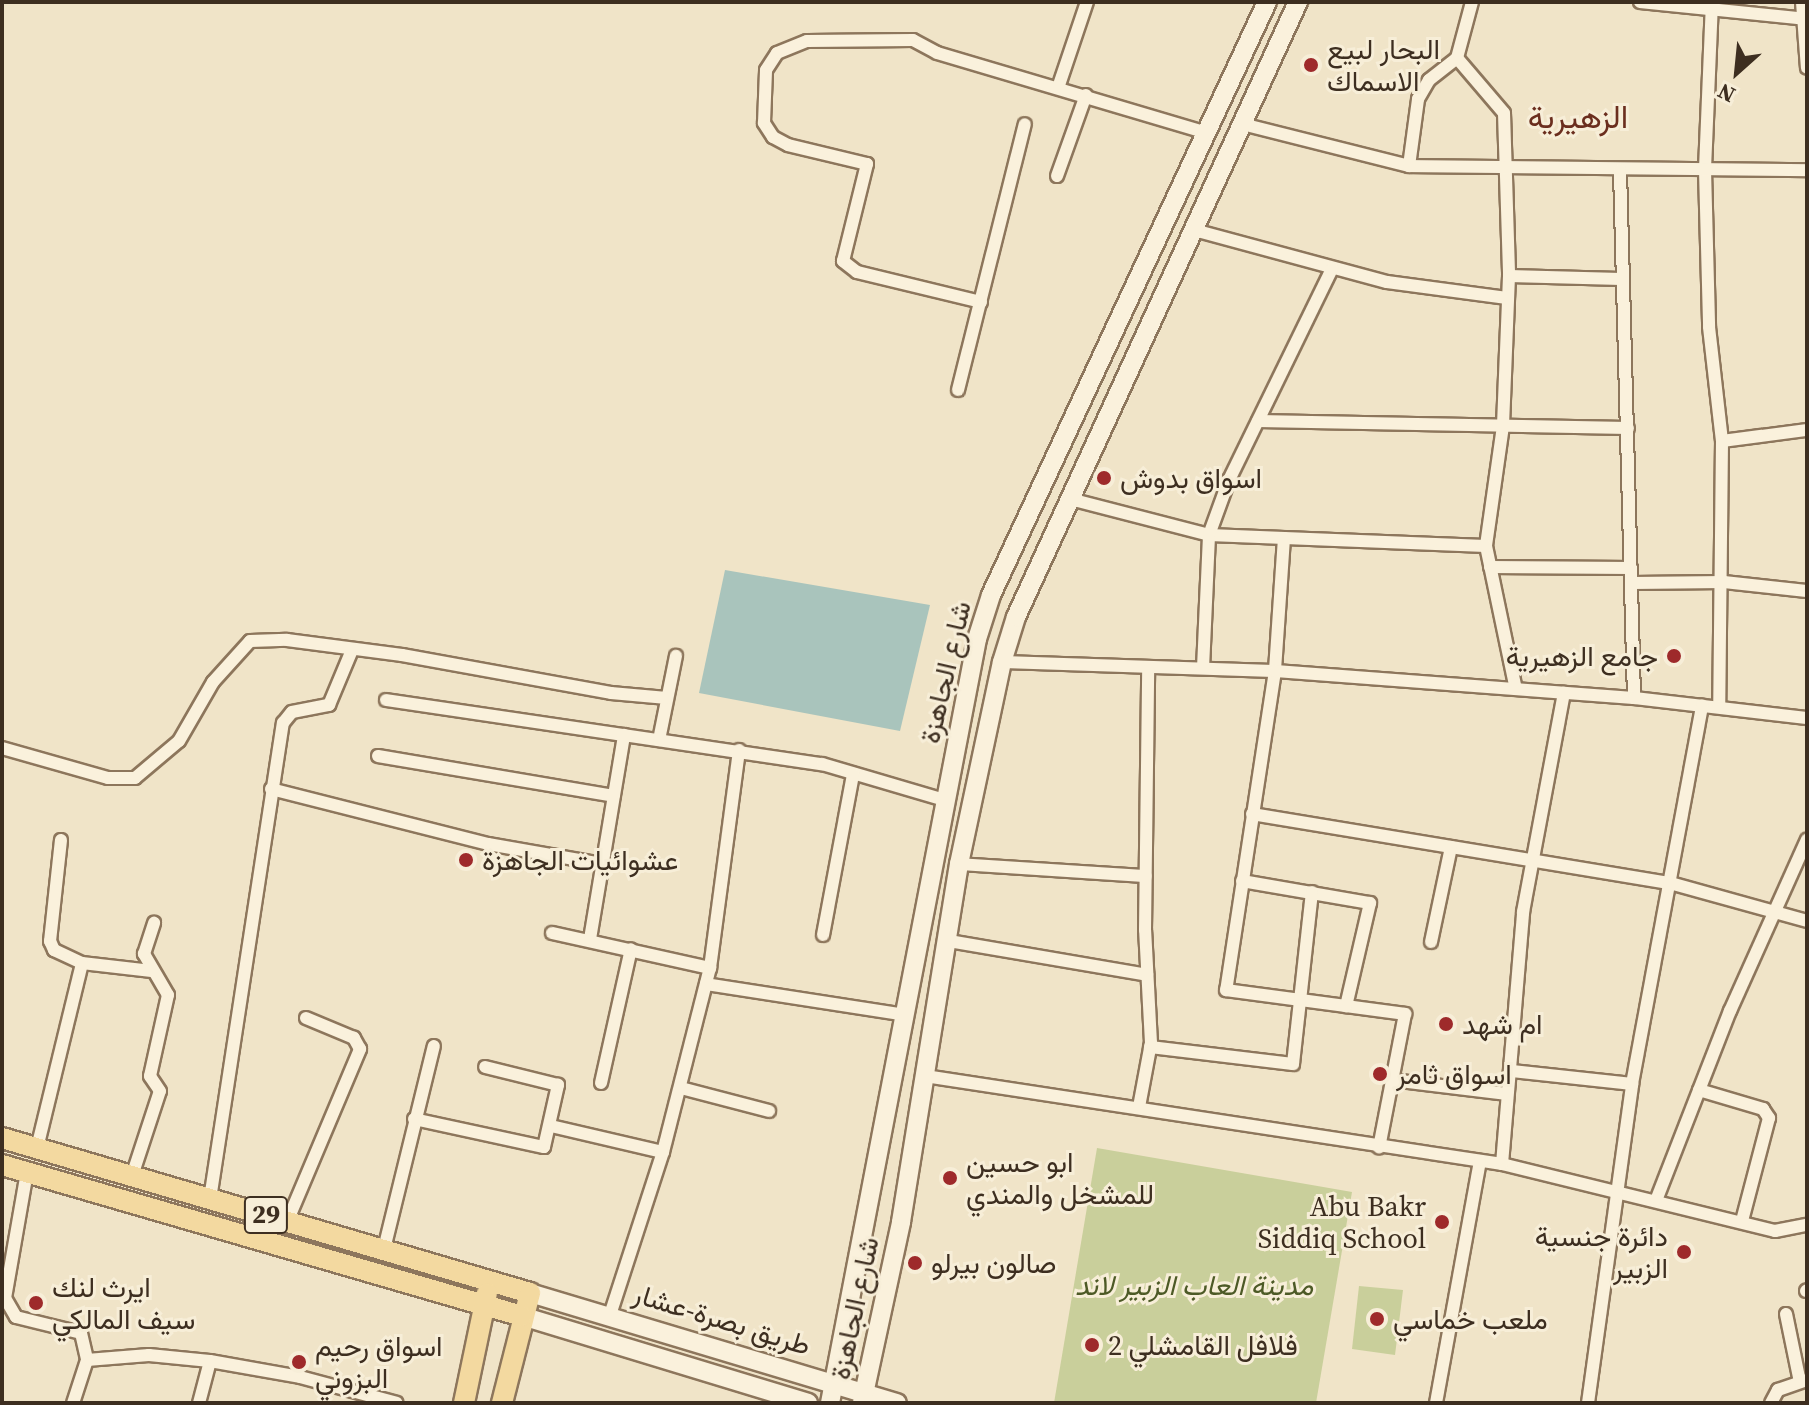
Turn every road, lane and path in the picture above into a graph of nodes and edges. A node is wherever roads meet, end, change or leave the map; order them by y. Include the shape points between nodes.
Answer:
1 (1087, 2) edge
2 (1267, 2) edge
3 (1472, 2) edge
4 (1640, 2) edge
5 (1802, 2) edge
6 (1294, 3) edge
7 (1712, 6) edge
8 (1805, 19) edge
9 (1457, 58) junction
10 (1807, 68) edge
11 (1059, 85) junction
12 (1086, 95) junction
13 (1025, 124) dead end
14 (1242, 124) junction
15 (1207, 133) junction
16 (1409, 166) junction
17 (1506, 168) junction
18 (1620, 170) junction
19 (1705, 170) junction
20 (1807, 170) edge
21 (1057, 176) dead end
22 (1194, 230) junction
23 (1332, 269) junction
24 (1509, 276) junction
25 (1621, 279) junction
26 (1507, 298) junction
27 (981, 302) junction
28 (958, 390) dead end
29 (1258, 421) junction
30 (1503, 426) junction
31 (1628, 428) junction
32 (1807, 430) edge
33 (1722, 441) junction
34 (1070, 499) junction
35 (1209, 535) junction
36 (1284, 538) junction
37 (1486, 546) junction
38 (1490, 567) junction
39 (1631, 568) junction
40 (1724, 582) junction
41 (1633, 583) junction
42 (1807, 591) edge
43 (352, 650) junction
44 (676, 656) dead end
45 (1002, 662) junction
46 (1203, 668) junction
47 (1148, 670) junction
48 (1275, 671) junction
49 (1516, 689) junction
50 (1564, 693) junction
51 (667, 698) junction
52 (1634, 698) junction
53 (386, 700) dead end
54 (1702, 705) junction
55 (1719, 707) junction
56 (1807, 718) edge
57 (624, 735) junction
58 (659, 740) junction
59 (2, 748) edge
60 (739, 750) junction
61 (378, 756) dead end
62 (853, 774) junction
63 (271, 789) junction
64 (614, 796) junction
65 (944, 800) junction
66 (1252, 814) junction
67 (61, 840) dead end
68 (1807, 840) edge
69 (1451, 847) junction
70 (1531, 861) junction
71 (603, 864) junction
72 (959, 864) junction
73 (1146, 876) junction
74 (1242, 881) junction
75 (1670, 883) junction
76 (1312, 892) junction
77 (1776, 912) junction
78 (1807, 921) edge
79 (154, 923) dead end
80 (552, 933) dead end
81 (823, 935) dead end
82 (590, 939) junction
83 (949, 941) junction
84 (1431, 942) dead end
85 (631, 949) junction
86 (82, 963) junction
87 (710, 968) junction
88 (152, 971) junction
89 (1147, 975) junction
90 (706, 984) junction
91 (1302, 1000) junction
92 (1346, 1006) junction
93 (906, 1015) junction
94 (306, 1018) dead end
95 (434, 1046) dead end
96 (1150, 1047) junction
97 (485, 1067) dead end
98 (1512, 1071) junction
99 (925, 1076) junction
100 (1392, 1080) junction
101 (601, 1083) dead end
102 (1632, 1084) junction
103 (681, 1088) junction
104 (1699, 1090) junction
105 (1507, 1094) junction
106 (1139, 1107) junction
107 (769, 1111) dead end
108 (414, 1119) junction
109 (551, 1126) junction
110 (2, 1138) edge
111 (37, 1148) junction
112 (1379, 1148) junction
113 (663, 1152) junction
114 (1480, 1161) junction
115 (1502, 1164) junction
116 (2, 1165) edge
117 (27, 1172) junction
118 (132, 1176) junction
119 (1618, 1189) junction
120 (1657, 1198) junction
121 (210, 1199) junction
122 (869, 1217) junction
123 (1742, 1221) junction
124 (287, 1222) junction
125 (901, 1222) junction
126 (1807, 1225) edge
127 (384, 1249) junction
128 (489, 1281) junction
129 (530, 1293) junction
130 (3, 1298) edge
131 (484, 1305) junction
132 (1786, 1314) dead end
133 (610, 1315) junction
134 (522, 1316) junction
135 (87, 1360) junction
136 (210, 1361) junction
137 (1804, 1381) edge
138 (835, 1383) junction
139 (863, 1398) edge
140 (73, 1403) edge
141 (199, 1403) edge
142 (397, 1403) edge
143 (464, 1403) edge
144 (502, 1403) edge
145 (808, 1403) edge
146 (830, 1403) edge
147 (897, 1403) edge
148 (1436, 1403) edge
149 (1588, 1403) edge
150 (1771, 1403) edge

1 - 11 street
2 - 15 street, شارع الجاهزة
3 - 9 street
4 - 7 street
5 - 8 street
6 - 14 street, شارع الجاهزة
7 - 8 street
7 - 19 street
8 - 10 street
9 - 16 street via 1429,80 1418,99
9 - 17 street via 1504,113
11 - 12 street
11 - 27 street via 937,53 913,40 807,41 777,53 766,70 764,123 773,137 867,164 843,261 857,272
12 - 15 street
12 - 21 street
13 - 27 street
14 - 16 street
14 - 22 street, شارع الجاهزة
15 - 65 street, شارع الجاهزة via 991,595
16 - 17 street
17 - 18 street
17 - 24 street
18 - 19 street
18 - 25 street
19 - 20 street
19 - 33 street via 1709,327
22 - 23 street
22 - 34 street, شارع الجاهزة
23 - 26 street
23 - 29 street
24 - 25 street
24 - 26 street
25 - 31 street
26 - 30 street
27 - 28 street
29 - 30 street
29 - 35 street
30 - 31 street
30 - 37 street
31 - 39 street
32 - 33 street
33 - 40 street
34 - 35 street
34 - 45 street, شارع الجاهزة via 1016,617
35 - 36 street
35 - 46 street
36 - 37 street
36 - 48 street
37 - 38 street
38 - 39 street
38 - 49 street
39 - 41 street
40 - 41 street
40 - 42 street
40 - 55 street
41 - 52 street
43 - 51 street
43 - 59 street via 250,641 213,682 179,741 135,778 108,778
43 - 63 street via 329,705 292,712 283,723
44 - 51 street
45 - 47 street
45 - 72 street, شارع الجاهزة
46 - 47 street
46 - 48 street
47 - 73 street
48 - 49 street
48 - 66 street
49 - 50 street
50 - 52 street
50 - 70 street
51 - 58 street
52 - 54 street
53 - 57 street
54 - 55 street
54 - 75 street
55 - 56 street
57 - 58 street
57 - 64 street
58 - 60 street
60 - 62 street
60 - 87 street
61 - 64 street
62 - 65 street
62 - 81 street
63 - 71 street via 488,844
63 - 121 street
64 - 71 street
65 - 93 street, شارع الجاهزة
66 - 69 street
66 - 74 street
67 - 86 street via 50,941 59,956
68 - 77 street
69 - 70 street
69 - 84 street
70 - 75 street
70 - 98 street
71 - 82 street
72 - 73 street
72 - 83 street, شارع الجاهزة
73 - 89 street
74 - 76 street
74 - 91 street via 1226,990
75 - 77 street
75 - 102 street
76 - 91 street
76 - 92 street via 1370,903
77 - 78 street
77 - 104 street
79 - 88 street via 144,954
80 - 82 street
82 - 85 street
83 - 89 street
83 - 99 street, شارع الجاهزة
85 - 87 street
85 - 101 street
86 - 88 street
86 - 111 street
87 - 90 street
88 - 118 street via 168,995 150,1076 160,1091
89 - 96 street
90 - 93 street
90 - 103 street
91 - 92 street
91 - 96 street via 1293,1064
92 - 100 street via 1405,1014
93 - 122 street, شارع الجاهزة
94 - 124 street via 354,1038 360,1049
95 - 108 street
96 - 106 street
97 - 109 street via 558,1085
98 - 102 street
98 - 105 street
99 - 106 street
99 - 125 street, شارع الجاهزة
100 - 105 street
100 - 112 street
102 - 119 street
103 - 107 street
103 - 113 street
104 - 120 street
104 - 123 street via 1763,1109 1769,1118
105 - 115 street
106 - 112 street
108 - 109 street via 539,1147 546,1143
108 - 127 street
109 - 113 street
110 - 111 main road, 29
111 - 118 main road, 29
112 - 114 street
113 - 133 street
114 - 115 street
114 - 148 street
115 - 119 street
116 - 117 main road, 29
117 - 130 street
117 - 131 main road, 29
118 - 121 main road, 29
119 - 120 street
119 - 149 street
120 - 123 street
121 - 124 main road, 29
122 - 125 street
122 - 138 street, شارع الجاهزة
123 - 126 street via 1775,1231
124 - 127 main road, 29
125 - 139 street, شارع الجاهزة
127 - 128 main road, 29
128 - 129 main road, 29
128 - 131 main road
129 - 133 street, طريق بصرة-عشار
129 - 134 main road
130 - 135 street via 16,1317 81,1333
131 - 134 main road, 29
131 - 143 main road
132 - 137 street
133 - 138 street, طريق بصرة-عشار
134 - 144 main road
134 - 145 street
135 - 136 street via 149,1355
135 - 140 street
136 - 141 street
136 - 142 street via 300,1377
137 - 150 street via 1778,1390
138 - 139 street, طريق بصرة-عشار
138 - 146 street, شارع الجاهزة
139 - 147 street, طريق بصرة-عشار

